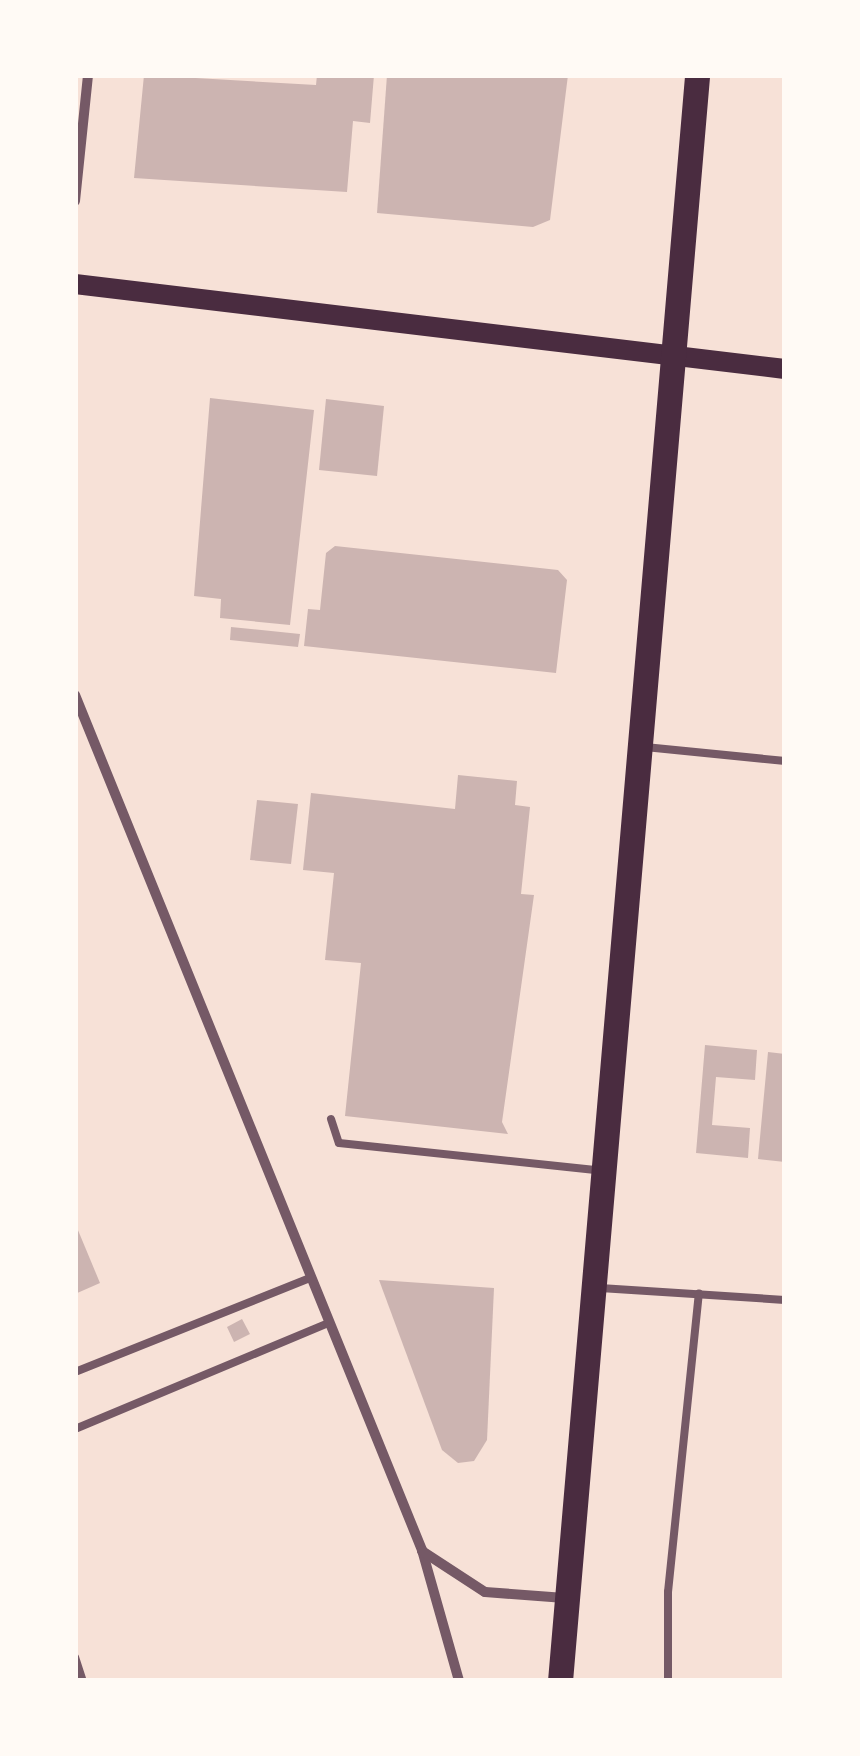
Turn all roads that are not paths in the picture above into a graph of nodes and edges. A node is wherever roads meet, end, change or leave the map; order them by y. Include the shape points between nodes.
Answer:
1 (88, 75) edge
2 (697, 75) edge
3 (75, 201) edge
4 (75, 284) edge
5 (673, 356) junction
6 (785, 369) edge
7 (75, 696) edge
8 (639, 746) junction
9 (785, 761) edge
10 (332, 1119) dead end
11 (602, 1170) junction
12 (310, 1278) junction
13 (592, 1288) junction
14 (699, 1294) junction
15 (785, 1300) edge
16 (329, 1323) junction
17 (75, 1372) edge
18 (75, 1429) edge
19 (422, 1550) junction
20 (565, 1598) junction
21 (75, 1656) edge
22 (83, 1681) edge
23 (458, 1681) edge
24 (560, 1681) edge
25 (668, 1681) edge

1 - 3 street
2 - 5 main road
4 - 5 main road
5 - 6 main road
5 - 8 main road
7 - 12 street
8 - 9 lane
8 - 11 main road
10 - 11 lane via 339,1143
11 - 13 main road
12 - 16 street
12 - 17 lane
13 - 14 lane
13 - 20 main road
14 - 15 lane
14 - 25 lane via 666,1614
16 - 18 lane
16 - 19 street
19 - 20 street via 485,1592
19 - 23 street
20 - 24 main road
21 - 22 lane

